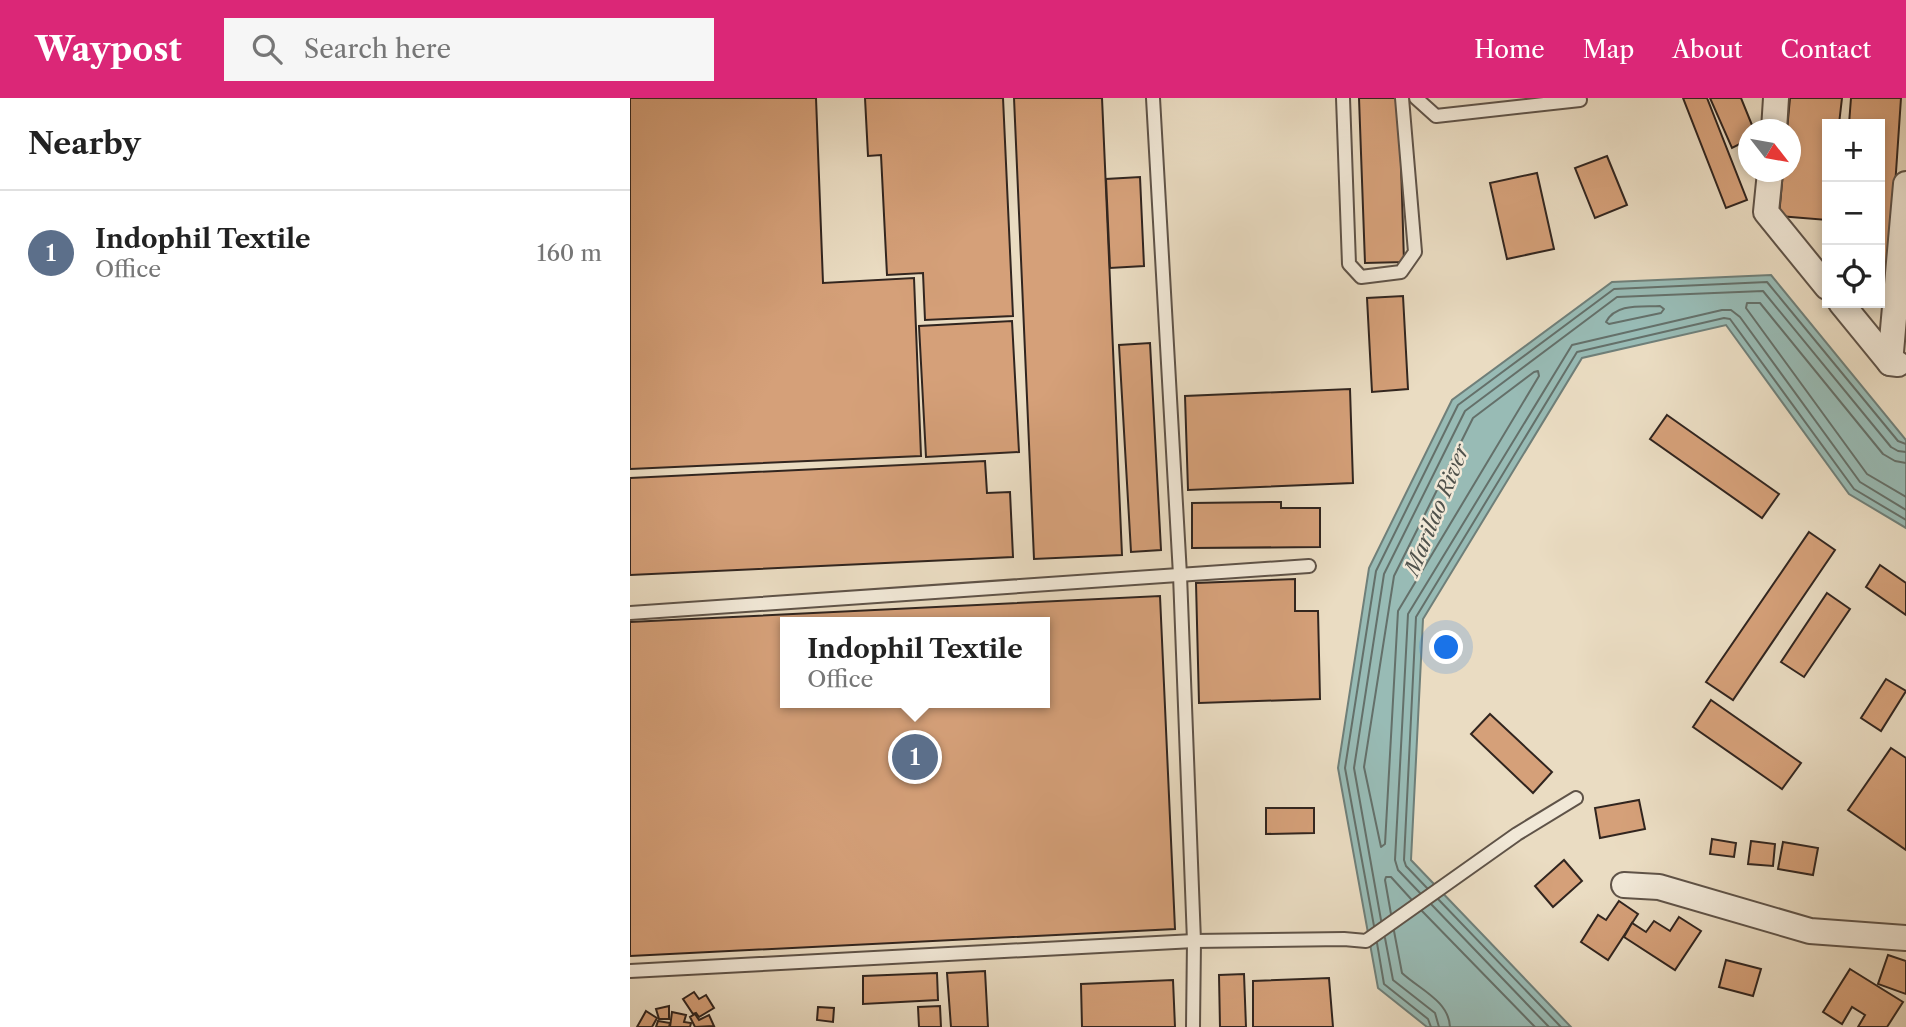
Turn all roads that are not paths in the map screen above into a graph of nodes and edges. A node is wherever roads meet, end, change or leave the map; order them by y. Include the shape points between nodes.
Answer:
1 (1153, 98) edge
2 (1343, 98) edge
3 (1402, 98) edge
4 (1416, 98) edge
5 (1776, 98) edge
6 (1580, 100) dead end
7 (1775, 119) edge
8 (1769, 182) edge
9 (1906, 184) edge
10 (1822, 281) edge
11 (1845, 308) edge
12 (1898, 364) edge
13 (1309, 566) dead end
14 (1180, 575) junction
15 (630, 613) edge
16 (1576, 799) dead end
17 (1624, 884) dead end
18 (1906, 938) edge
19 (1194, 942) junction
20 (630, 971) edge
21 (1194, 1027) edge

1 - 14 lane
2 - 3 lane via 1349,264 1361,277 1401,272 1415,252
4 - 6 lane via 1436,116
5 - 7 street
8 - 10 street via 1766,212
9 - 12 street
11 - 12 street
13 - 14 lane
14 - 15 lane
14 - 19 lane
16 - 19 lane via 1517,834 1366,941
17 - 18 street via 1659,887 1810,931
19 - 20 lane
19 - 21 lane

